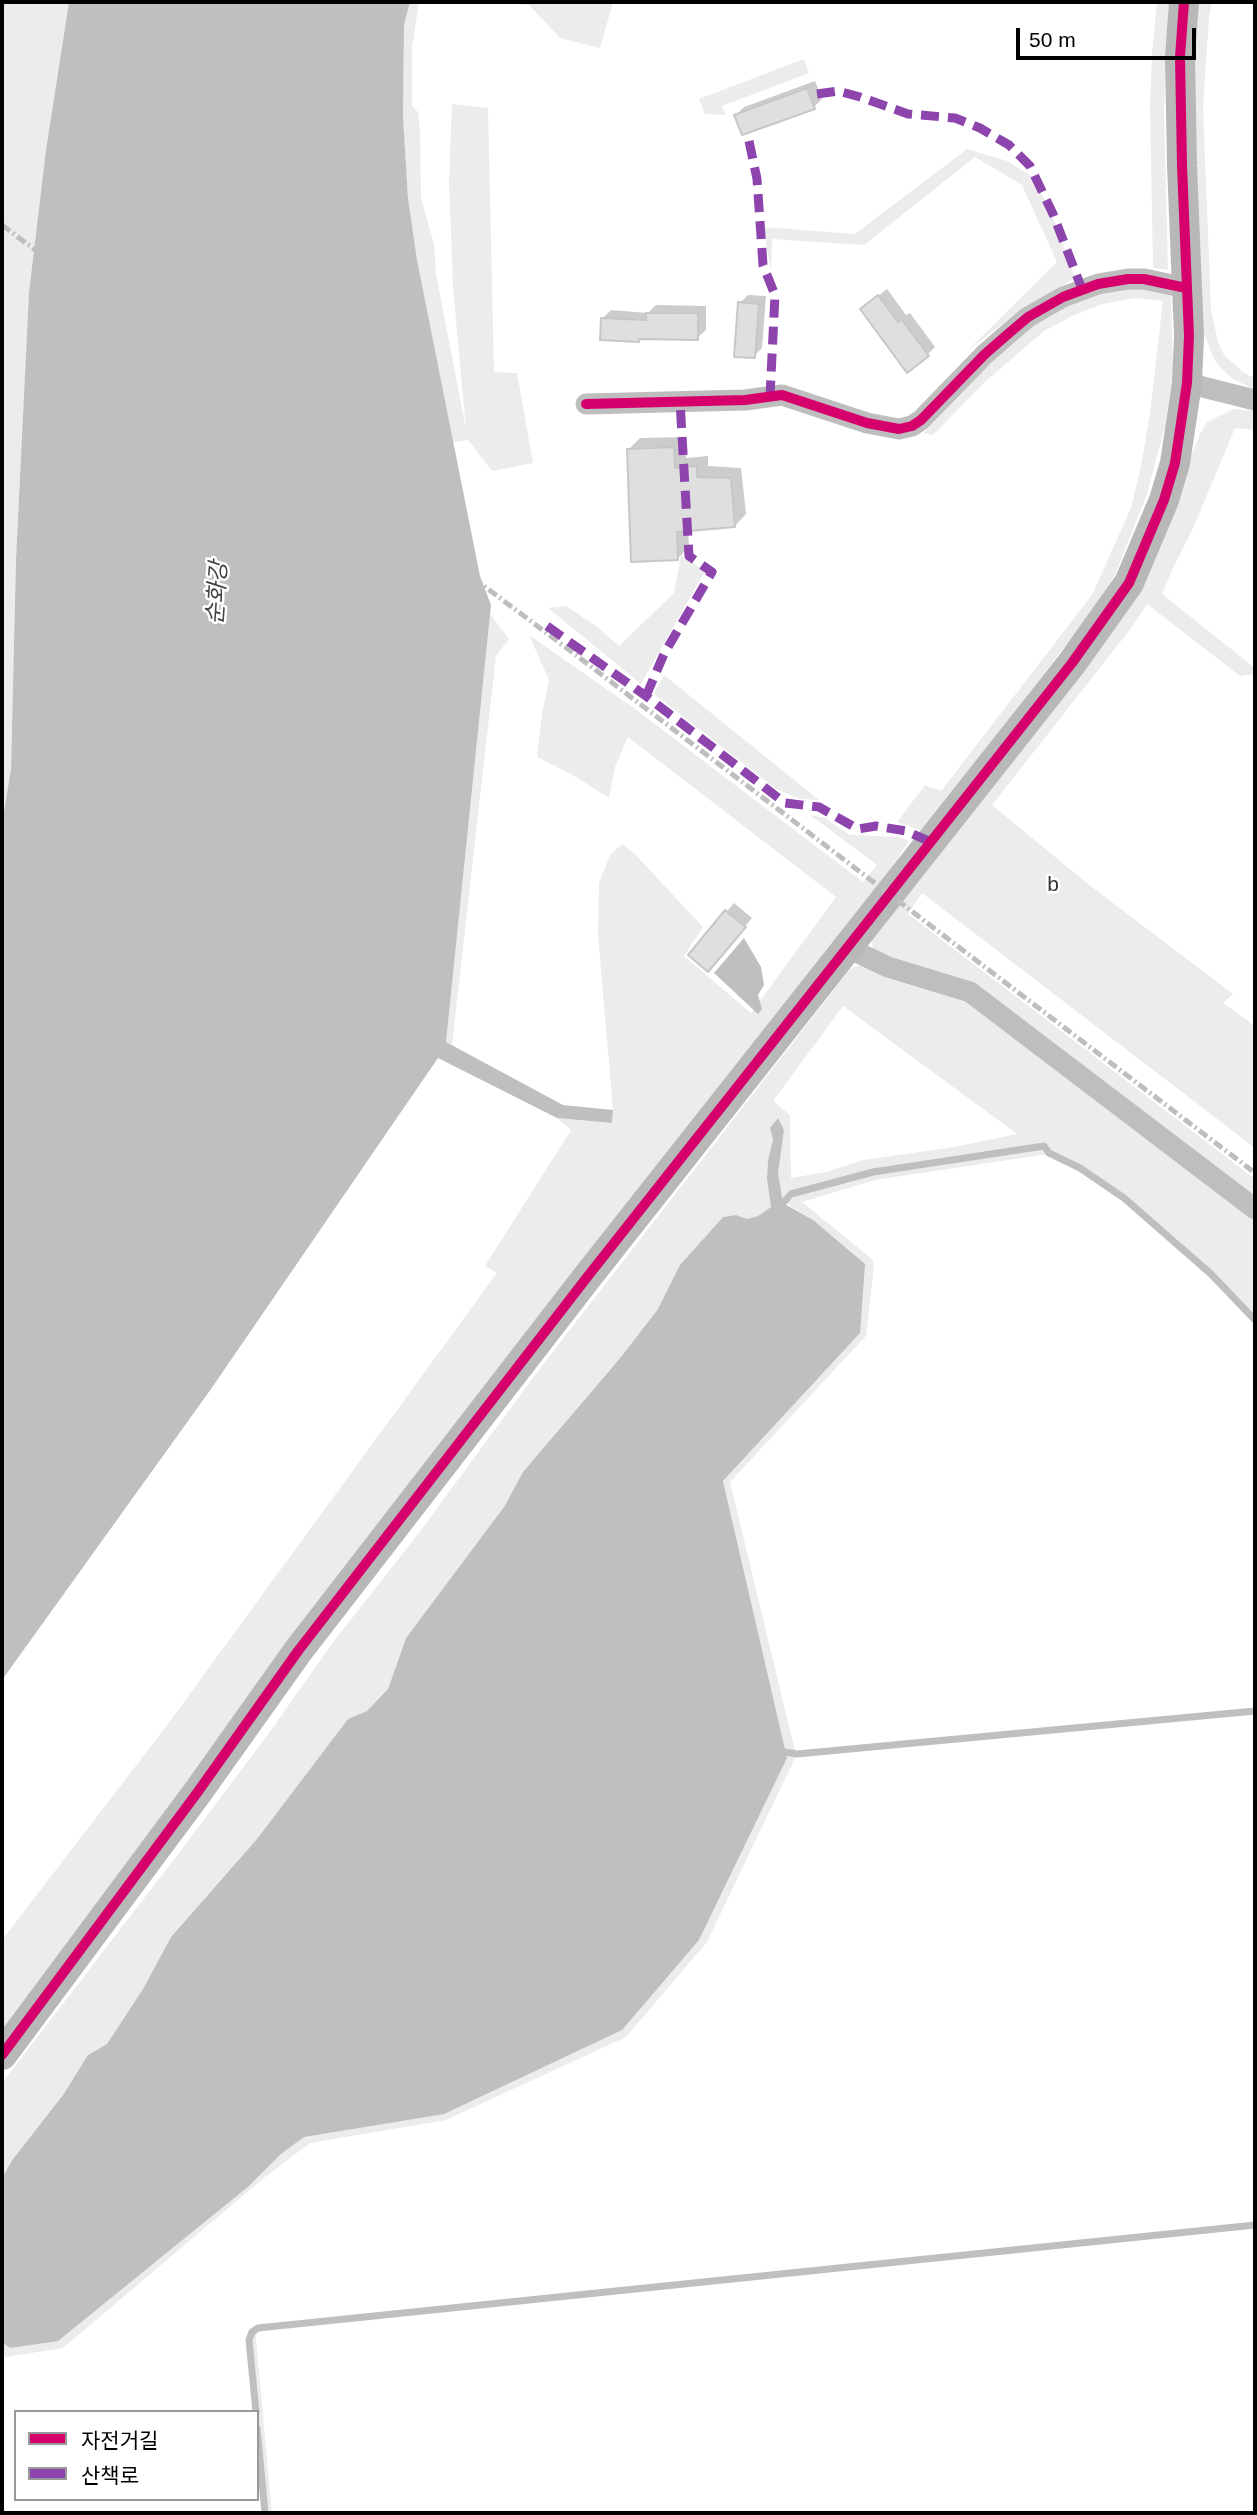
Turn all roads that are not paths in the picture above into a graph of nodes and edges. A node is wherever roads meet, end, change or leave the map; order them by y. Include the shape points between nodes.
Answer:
1 (1184, 2) edge
2 (1186, 288) junction
3 (1187, 383) junction
4 (1255, 400) edge
5 (586, 404) dead end
6 (848, 948) junction
7 (1255, 1209) edge
8 (2, 2054) edge

1 - 2 street via 1180,57
2 - 3 street
2 - 5 street via 1128,279 1063,297 1008,334 921,420 898,429 782,395
3 - 4 street
3 - 6 street via 1175,463 1129,583 1072,663
6 - 7 street via 888,967 971,992
6 - 8 street via 298,1651

